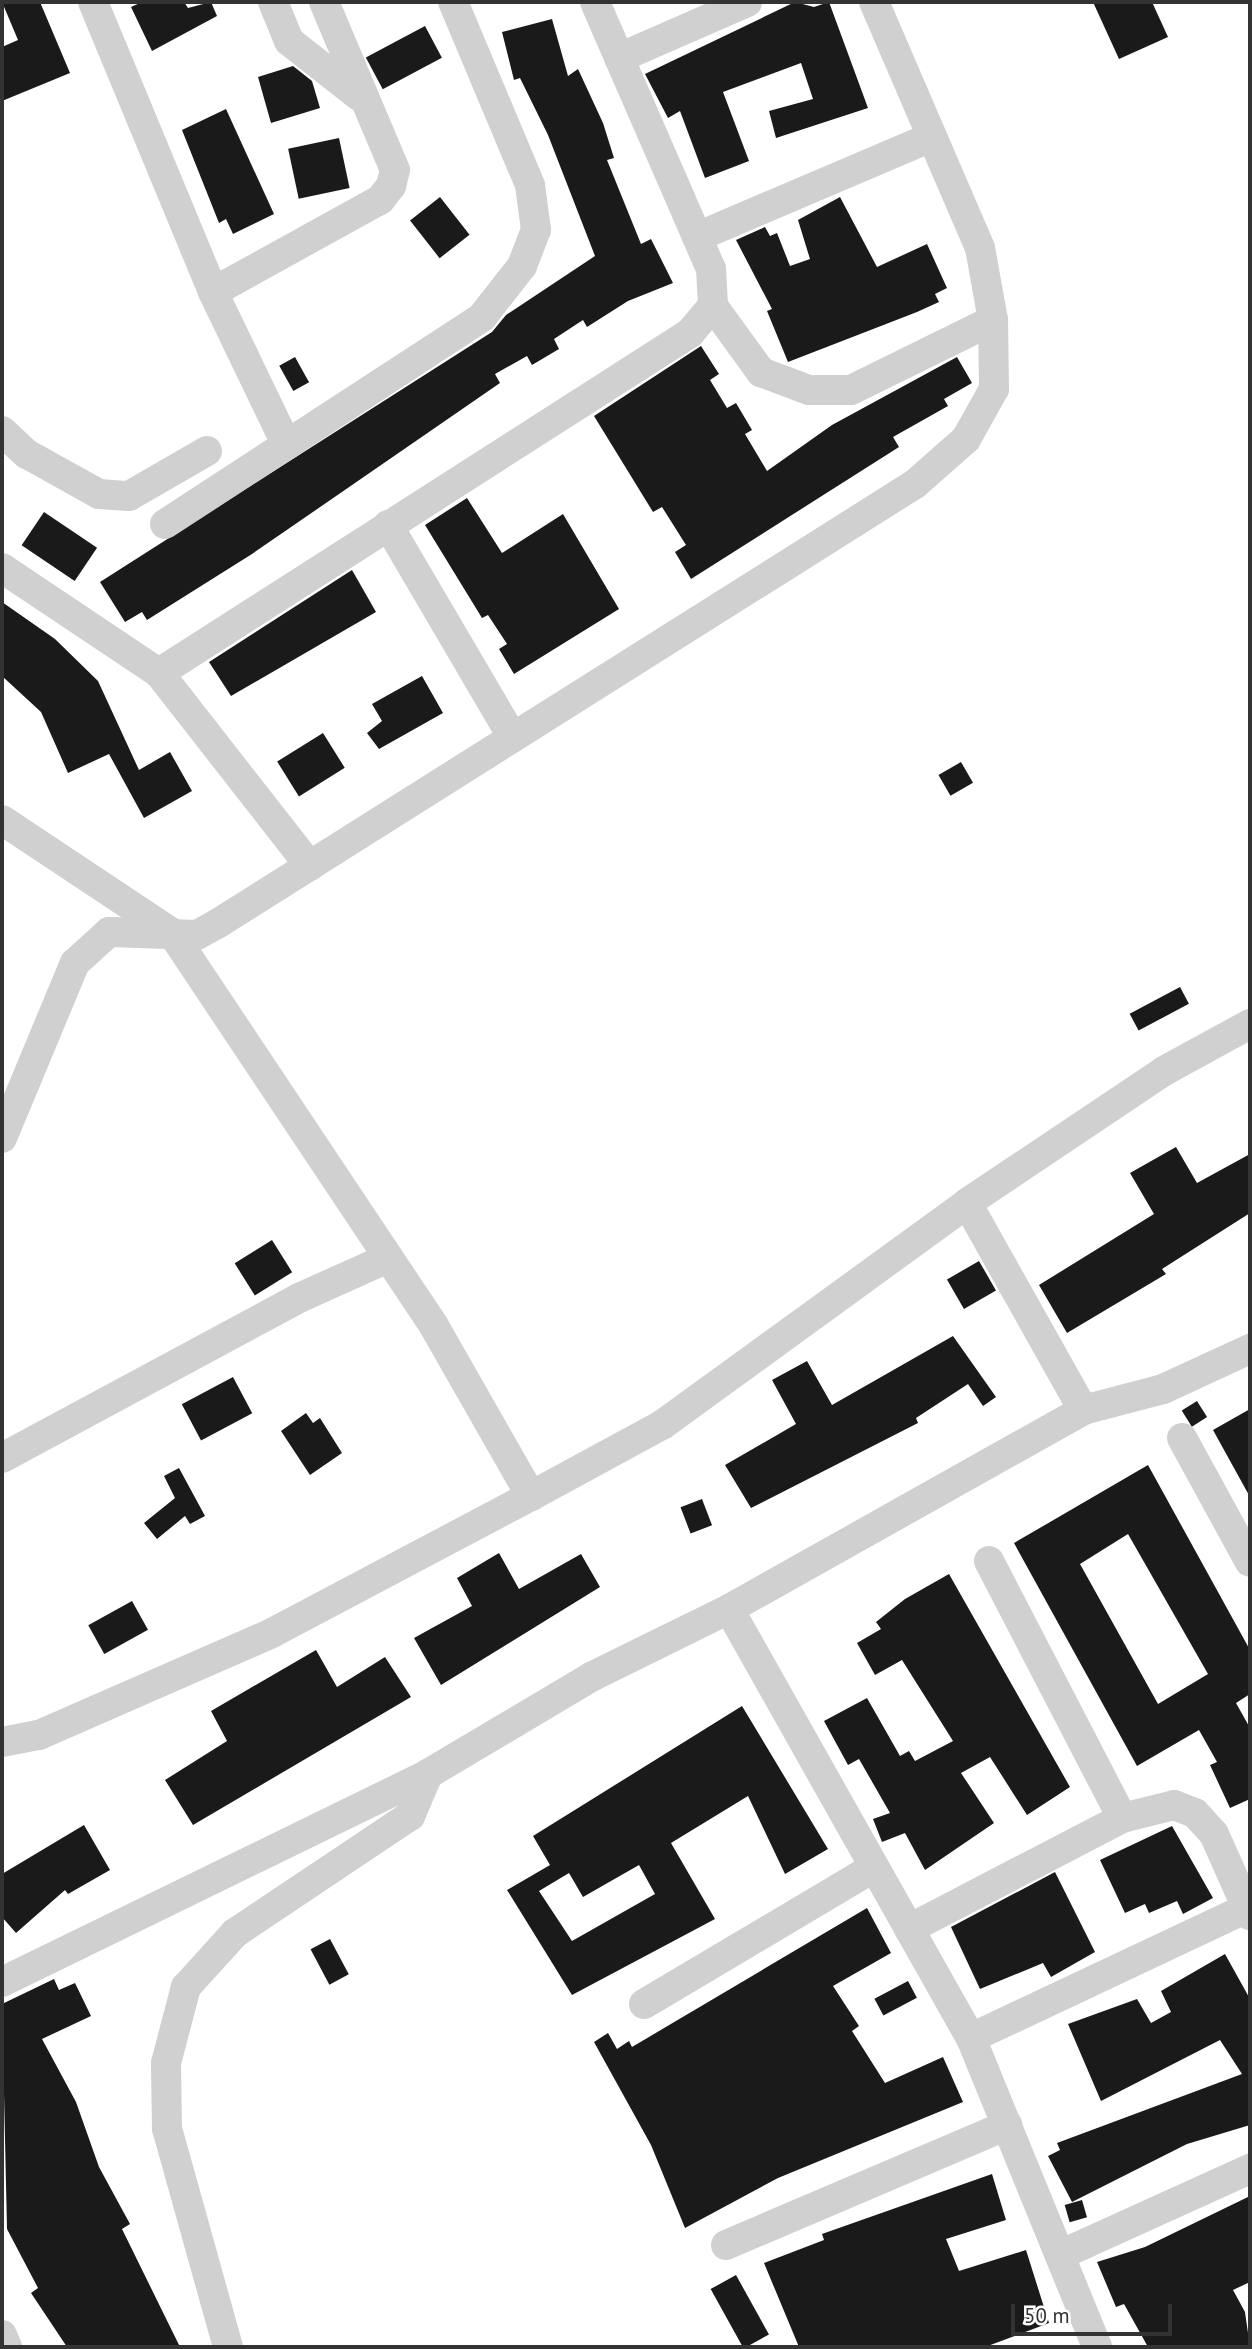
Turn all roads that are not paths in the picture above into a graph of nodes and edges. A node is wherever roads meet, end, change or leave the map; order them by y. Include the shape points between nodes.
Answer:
1 (93, 2) edge
2 (273, 2) edge
3 (324, 2) edge
4 (453, 2) edge
5 (595, 2) edge
6 (747, 2) edge
7 (874, 2) edge
8 (619, 58) junction
9 (366, 104) junction
10 (932, 137) junction
11 (697, 237) junction
12 (213, 292) junction
13 (713, 306) junction
14 (993, 320) junction
15 (2, 431) edge
16 (286, 444) junction
17 (207, 451) dead end
18 (165, 524) dead end
19 (388, 525) junction
20 (2, 568) edge
21 (159, 673) junction
22 (511, 735) junction
23 (2, 820) edge
24 (310, 866) junction
25 (172, 933) junction
26 (1250, 1024) edge
27 (2, 1138) edge
28 (967, 1203) junction
29 (388, 1258) junction
30 (1250, 1349) edge
31 (1083, 1410) junction
32 (1182, 1438) dead end
33 (2, 1458) edge
34 (531, 1496) junction
35 (989, 1561) dead end
36 (1250, 1562) edge
37 (729, 1609) junction
38 (2, 1742) edge
39 (428, 1774) junction
40 (1122, 1818) junction
41 (1240, 1861) edge
42 (873, 1868) junction
43 (1249, 1911) edge
44 (909, 1929) junction
45 (2, 1982) edge
46 (644, 2004) dead end
47 (971, 2038) junction
48 (1007, 2125) junction
49 (1250, 2169) edge
50 (726, 2245) dead end
51 (1060, 2255) junction
52 (2, 2335) edge
53 (7, 2347) edge
54 (228, 2347) edge
55 (1097, 2347) edge

1 - 12 street
2 - 9 street via 289,41
3 - 9 street
4 - 16 street via 530,185 531,242 522,266 482,317
5 - 8 street
6 - 8 street
7 - 10 street
8 - 11 street
9 - 12 street via 395,170 391,186 380,200
10 - 11 street
10 - 14 street via 980,248
11 - 13 street via 711,269
12 - 16 street
13 - 14 street via 761,372 809,390 851,390
13 - 19 street via 690,334
14 - 22 street via 994,389 966,439 915,484
15 - 17 street via 27,454 99,494 129,496
16 - 18 street
19 - 21 street
19 - 22 street
20 - 21 street
21 - 24 street
22 - 24 street
23 - 25 street
24 - 25 street via 197,935
25 - 27 street via 109,932 75,963
25 - 29 street
26 - 28 street via 1164,1071
28 - 31 street
28 - 34 street via 662,1425
29 - 33 street via 299,1298
29 - 34 street
30 - 31 street via 1163,1389
31 - 37 street
32 - 36 street
34 - 38 street via 272,1633 39,1735
35 - 40 street
37 - 39 street via 593,1676
37 - 42 street
39 - 45 street
39 - 54 street via 410,1816 235,1933 186,1987 166,2063 167,2129
40 - 41 street via 1174,1805 1195,1813
40 - 44 street
41 - 43 street
42 - 44 street
42 - 46 street
43 - 47 street
44 - 47 street
47 - 48 street
48 - 50 street
48 - 51 street
49 - 51 street
51 - 55 street
52 - 53 street

